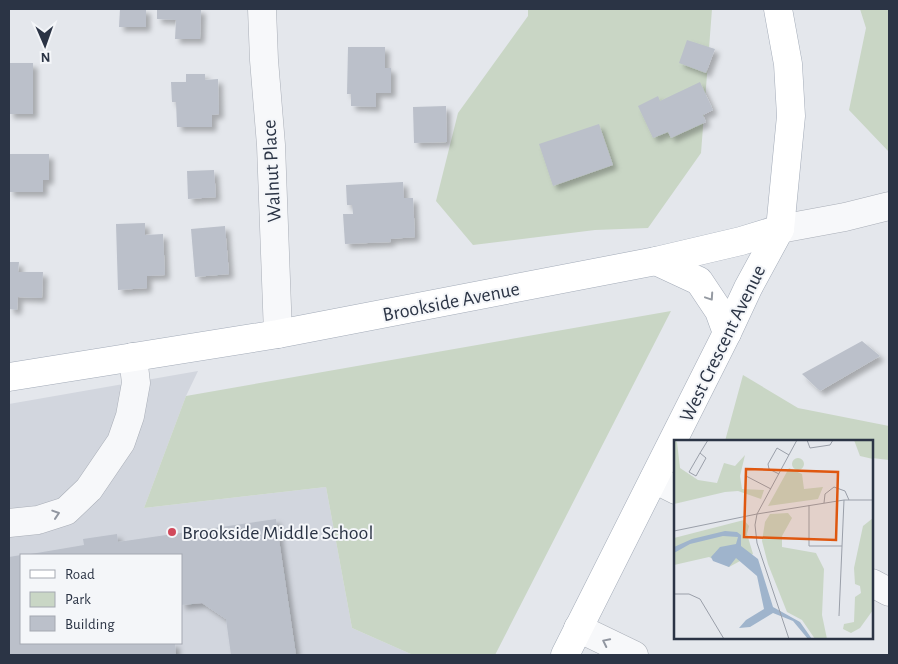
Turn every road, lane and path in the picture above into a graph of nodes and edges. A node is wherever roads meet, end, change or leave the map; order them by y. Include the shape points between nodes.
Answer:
1 (262, 9) edge
2 (778, 9) edge
3 (889, 206) edge
4 (780, 229) junction
5 (656, 261) junction
6 (727, 333) junction
7 (278, 334) junction
8 (133, 357) junction
9 (9, 377) edge
10 (683, 440) edge
11 (674, 462) edge
12 (665, 484) edge
13 (9, 524) edge
14 (873, 584) edge
15 (889, 592) edge
16 (578, 628) junction
17 (565, 655) edge
18 (634, 655) edge

1 - 7 street, Walnut Place
2 - 4 main road, West Crescent Avenue via 788,64 791,116
3 - 4 street, Brookside Avenue
4 - 5 main road, Brookside Avenue
4 - 6 main road, West Crescent Avenue
5 -> 6 main road via 700,281 719,311
5 - 7 main road, Brookside Avenue
6 - 10 main road, West Crescent Avenue
7 - 8 main road, Brookside Avenue
8 - 9 main road, Brookside Avenue
13 -> 8 street via 38,520 66,511 90,489 120,442 130,416 136,383
11 - 12 main road, West Crescent Avenue
12 - 16 main road, West Crescent Avenue
14 - 15 street
16 - 17 main road, West Crescent Avenue
18 -> 16 street

